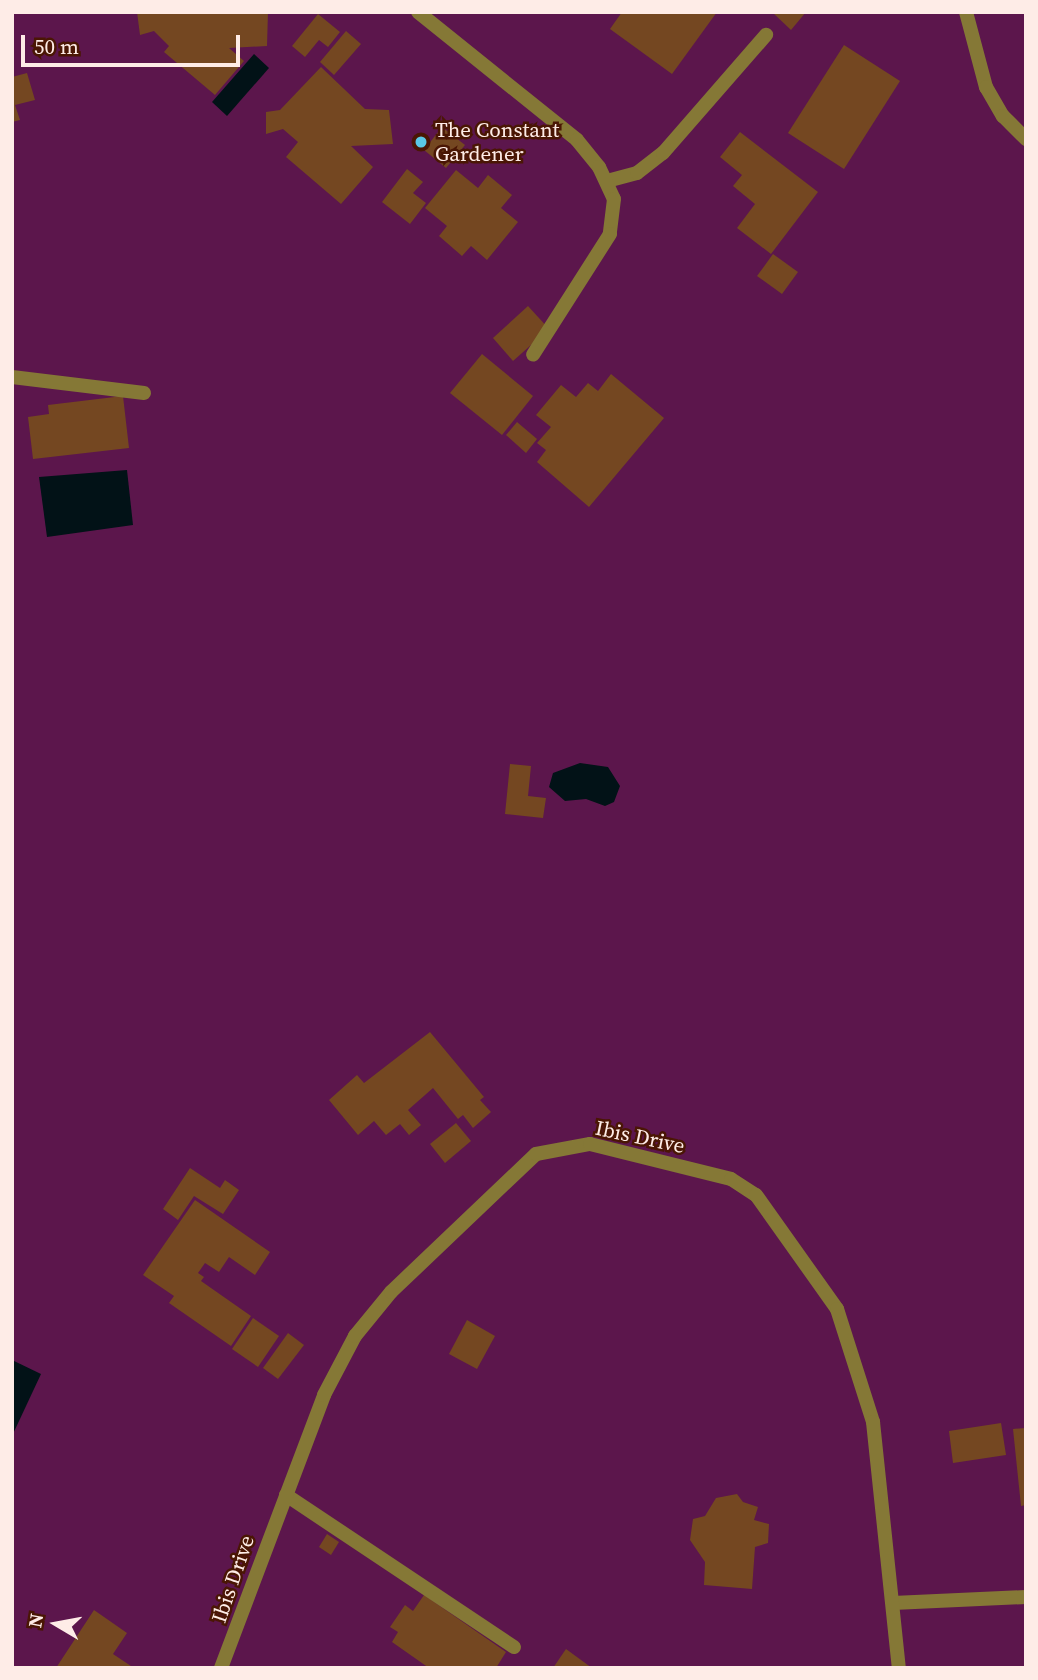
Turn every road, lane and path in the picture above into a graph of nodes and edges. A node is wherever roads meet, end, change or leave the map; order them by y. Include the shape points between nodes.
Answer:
1 (418, 12) edge
2 (967, 12) edge
3 (766, 35) dead end
4 (1026, 139) edge
5 (607, 181) junction
6 (533, 355) dead end
7 (12, 377) edge
8 (144, 393) dead end
9 (286, 1496) junction
10 (1026, 1597) edge
11 (893, 1603) junction
12 (514, 1647) dead end
13 (221, 1668) edge
14 (899, 1668) edge

1 - 5 street via 577,140
2 - 4 street via 986,87 1003,116
3 - 5 street via 663,153 637,173
5 - 6 street via 614,199 610,234
7 - 8 street
9 - 11 street, Ibis Drive via 324,1395 355,1336 391,1292 536,1154 590,1144 731,1179 756,1195 837,1309 873,1422
9 - 12 street
9 - 13 street, Ibis Drive
10 - 11 street
11 - 14 street, Ibis Drive

